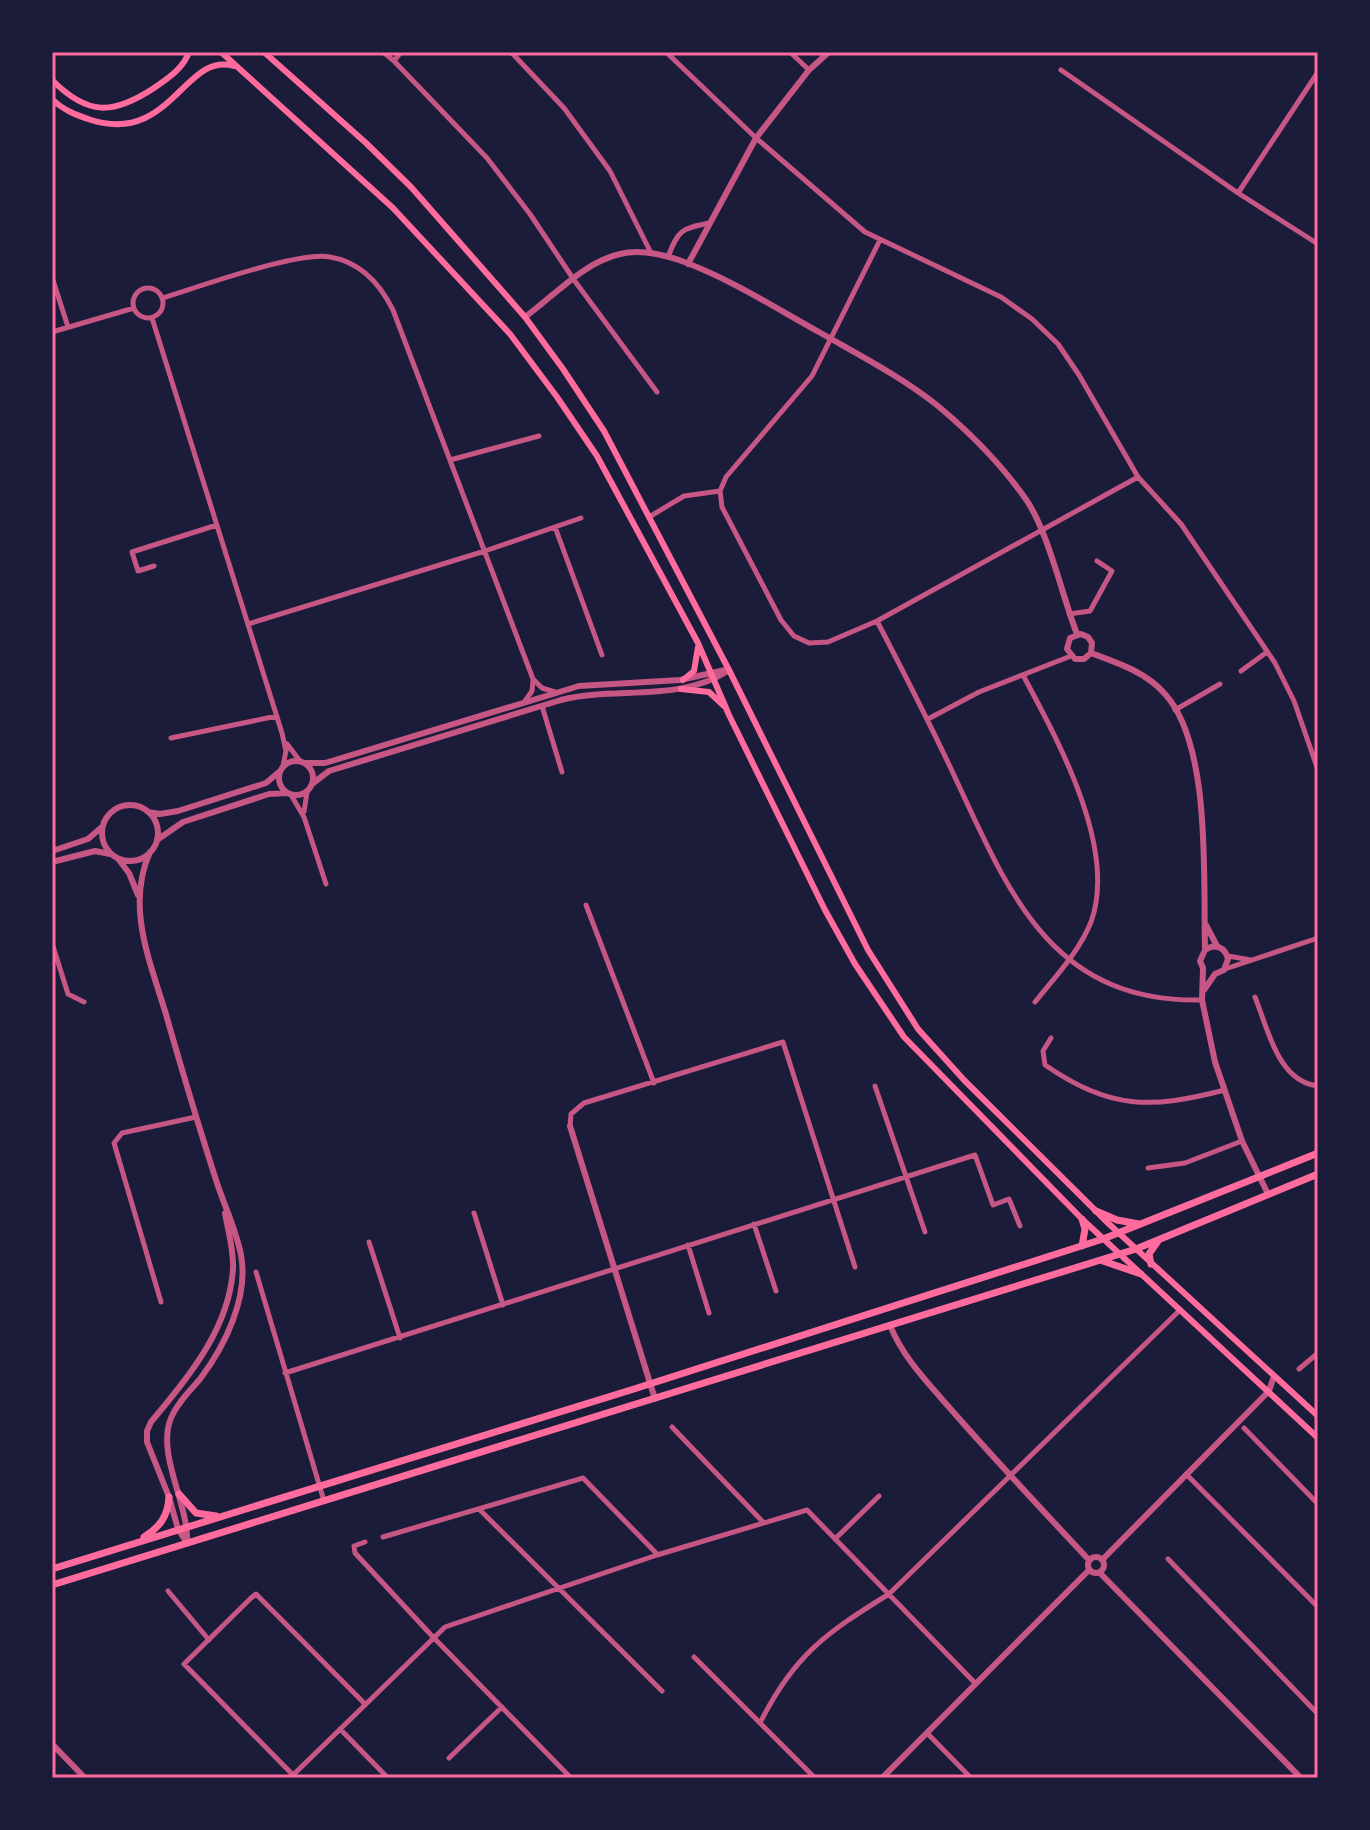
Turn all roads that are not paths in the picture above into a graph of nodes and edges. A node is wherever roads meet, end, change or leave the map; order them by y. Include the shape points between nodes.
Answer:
1 (189, 52) edge
2 (221, 52) edge
3 (265, 52) edge
4 (383, 52) edge
5 (401, 52) edge
6 (511, 52) edge
7 (666, 52) edge
8 (790, 52) edge
9 (829, 52) edge
10 (394, 61) junction
11 (241, 69) junction
12 (809, 70) junction
13 (1061, 70) dead end
14 (1318, 72) edge
15 (52, 80) edge
16 (52, 99) edge
17 (756, 138) junction
18 (1238, 193) junction
19 (711, 222) junction
20 (880, 240) junction
21 (1318, 244) edge
22 (651, 253) junction
23 (668, 257) junction
24 (688, 264) junction
25 (52, 277) edge
26 (574, 280) junction
27 (163, 298) junction
28 (134, 308) junction
29 (525, 317) junction
30 (152, 318) junction
31 (68, 327) junction
32 (52, 332) edge
33 (830, 339) junction
34 (657, 392) dead end
35 (539, 436) dead end
36 (450, 460) junction
37 (1138, 477) junction
38 (720, 491) junction
39 (649, 517) junction
40 (581, 518) dead end
41 (217, 525) junction
42 (555, 527) junction
43 (1041, 532) junction
44 (485, 551) junction
45 (1097, 561) dead end
46 (154, 566) dead end
47 (1069, 614) junction
48 (877, 621) junction
49 (248, 624) junction
50 (1077, 634) junction
51 (698, 643) junction
52 (1267, 652) junction
53 (1091, 653) junction
54 (602, 655) dead end
55 (1071, 656) junction
56 (729, 670) junction
57 (1241, 671) dead end
58 (711, 672) junction
59 (1023, 675) junction
60 (533, 679) junction
61 (715, 679) junction
62 (683, 680) junction
63 (1220, 684) dead end
64 (681, 689) junction
65 (555, 692) junction
66 (525, 701) junction
67 (542, 706) junction
68 (1175, 710) junction
69 (728, 711) junction
70 (277, 716) junction
71 (928, 719) junction
72 (282, 733) junction
73 (171, 738) dead end
74 (303, 762) junction
75 (281, 769) junction
76 (1318, 770) edge
77 (562, 772) dead end
78 (312, 784) junction
79 (307, 792) junction
80 (290, 794) junction
81 (146, 811) junction
82 (304, 817) junction
83 (103, 826) junction
84 (157, 840) junction
85 (52, 851) edge
86 (150, 852) junction
87 (116, 857) junction
88 (52, 862) edge
89 (326, 884) dead end
90 (586, 905) dead end
91 (140, 907) junction
92 (1204, 922) junction
93 (1318, 938) edge
94 (52, 943) edge
95 (1217, 946) junction
96 (1205, 950) junction
97 (1228, 956) junction
98 (1069, 960) junction
99 (1252, 960) junction
100 (1203, 968) junction
101 (1225, 969) junction
102 (1215, 974) junction
103 (1204, 990) junction
104 (1255, 997) dead end
105 (1202, 1000) junction
106 (84, 1002) dead end
107 (1035, 1002) dead end
108 (1051, 1038) dead end
109 (654, 1083) junction
110 (875, 1086) dead end
111 (1318, 1086) edge
112 (1225, 1090) junction
113 (196, 1117) junction
114 (570, 1126) joint
115 (1242, 1141) junction
116 (1318, 1153) edge
117 (1148, 1168) dead end
118 (1318, 1174) edge
119 (906, 1176) junction
120 (1260, 1176) junction
121 (221, 1194) junction
122 (1268, 1194) junction
123 (832, 1198) junction
124 (1096, 1211) junction
125 (474, 1213) dead end
126 (1082, 1219) junction
127 (754, 1223) junction
128 (1145, 1223) junction
129 (1020, 1226) dead end
130 (925, 1232) dead end
131 (1118, 1233) junction
132 (1103, 1239) junction
133 (1159, 1240) junction
134 (369, 1242) dead end
135 (688, 1245) junction
136 (1082, 1246) junction
137 (1136, 1249) junction
138 (1119, 1254) junction
139 (1097, 1261) junction
140 (1151, 1264) junction
141 (855, 1267) dead end
142 (614, 1269) junction
143 (256, 1272) dead end
144 (1141, 1274) junction
145 (776, 1291) dead end
146 (161, 1302) dead end
147 (503, 1305) junction
148 (1180, 1310) junction
149 (709, 1313) dead end
150 (890, 1325) junction
151 (400, 1338) junction
152 (1318, 1353) edge
153 (1299, 1369) dead end
154 (285, 1373) junction
155 (1274, 1376) junction
156 (650, 1383) junction
157 (1269, 1391) junction
158 (655, 1399) junction
159 (1318, 1416) edge
160 (672, 1427) dead end
161 (1244, 1428) dead end
162 (1318, 1438) edge
163 (1186, 1474) junction
164 (1011, 1478) junction
165 (319, 1485) junction
166 (179, 1494) junction
167 (879, 1496) dead end
168 (169, 1497) junction
169 (324, 1501) junction
170 (1318, 1504) edge
171 (479, 1509) junction
172 (222, 1516) junction
173 (762, 1521) junction
174 (188, 1527) junction
175 (178, 1529) junction
176 (383, 1537) dead end
177 (835, 1539) junction
178 (365, 1542) dead end
179 (135, 1543) junction
180 (187, 1543) junction
181 (657, 1555) junction
182 (1168, 1559) dead end
183 (1089, 1560) junction
184 (1102, 1560) junction
185 (52, 1569) edge
186 (1089, 1570) junction
187 (1100, 1573) junction
188 (52, 1585) edge
189 (558, 1587) junction
190 (168, 1591) dead end
191 (889, 1594) junction
192 (1318, 1607) edge
193 (433, 1637) junction
194 (209, 1640) junction
195 (694, 1657) dead end
196 (976, 1684) junction
197 (662, 1691) dead end
198 (365, 1704) junction
199 (502, 1707) junction
200 (1318, 1714) edge
201 (760, 1723) junction
202 (340, 1729) junction
203 (927, 1733) junction
204 (52, 1744) edge
205 (449, 1758) dead end
206 (292, 1776) edge
207 (85, 1778) edge
208 (388, 1778) edge
209 (571, 1778) edge
210 (815, 1778) edge
211 (882, 1778) edge
212 (971, 1778) edge
213 (1301, 1778) edge

1 - 15 main road via 167,79 123,106 101,108 81,102
2 - 11 main road
3 - 29 main road via 411,187
4 - 10 street
5 - 10 street
6 - 22 street via 564,108 610,171
7 - 17 street
8 - 12 street
9 - 12 street
10 - 26 street via 487,158
11 - 16 main road via 226,64 206,69 159,112 138,121 99,122
11 - 51 main road via 393,208 510,334 597,456
12 - 17 street
13 - 18 street
14 - 18 street
17 - 19 street
17 - 20 street
18 - 21 street
19 - 23 street via 683,229
19 - 24 street
20 - 33 street
20 - 37 street via 1001,297 1032,319 1072,364
22 - 23 street
22 - 26 street via 620,254 596,262
23 - 24 street
24 - 33 street
25 - 31 street
26 - 29 street
26 - 34 street
27 - 28 street via 156,289 142,289 134,296
27 - 30 street via 161,311
27 - 36 street via 316,256 342,260 363,271 383,289 393,310
28 - 30 street
28 - 31 street
29 - 39 main road via 604,431
30 - 41 street
31 - 32 street
33 - 38 street via 812,376 726,477
33 - 43 street via 895,376 953,420 1027,500
35 - 36 street
36 - 44 street
37 - 43 street
37 - 52 street via 1181,524
38 - 39 street via 684,496
38 - 48 street via 722,507 794,636 809,643 828,642
39 - 56 main road
40 - 42 street
41 - 46 street via 132,552 138,571
41 - 49 street
42 - 44 street
42 - 54 street
43 - 47 street
43 - 48 street
44 - 49 street
44 - 60 street
45 - 47 street via 1112,571 1090,611
47 - 50 street
48 - 71 street
49 - 70 street
50 - 53 street via 1091,639
50 - 55 street via 1068,642
51 - 58 main road
51 - 62 main road via 694,671
52 - 57 street
52 - 76 street via 1294,701
53 - 55 street via 1080,660
53 - 68 street via 1144,676
55 - 59 street
56 - 58 street
56 - 61 street
56 - 124 main road via 868,950 918,1029
58 - 61 main road
58 - 62 street
59 - 71 street
59 - 98 street via 1060,745 1087,817 1095,859 1092,918
60 - 65 street
60 - 66 street
61 - 64 street
61 - 69 main road
62 - 65 street via 596,684
63 - 68 street
64 - 67 street via 597,693
64 - 69 main road via 709,692
65 - 66 street
66 - 74 street via 325,763
67 - 77 street
67 - 78 street via 329,771
68 - 92 street via 1188,735 1200,786
69 - 126 main road via 832,923 904,1037
70 - 72 street
70 - 73 street
71 - 98 street via 1019,905
72 - 74 street
72 - 75 street via 286,751
74 - 75 street via 287,762
74 - 78 street via 313,773
75 - 80 street via 279,782
75 - 81 street via 266,783 178,811
78 - 79 street
79 - 80 street
79 - 82 street
80 - 82 street
80 - 84 street via 269,794 183,822
81 - 83 street via 123,806
81 - 84 street via 155,821
82 - 89 street
83 - 85 street via 88,839
83 - 87 street via 105,845
84 - 86 street
86 - 87 street via 136,860
86 - 91 street
87 - 88 street via 95,851
87 - 91 street via 135,886
90 - 109 street
91 - 113 street via 141,931
92 - 95 street
92 - 96 street
93 - 99 street
94 - 106 street via 68,994
95 - 96 street
95 - 97 street
96 - 100 street
97 - 99 street
97 - 101 street
98 - 105 street via 1140,994 1170,1001
98 - 107 street
99 - 101 street
100 - 102 street
100 - 103 street
101 - 102 street
102 - 103 street
103 - 105 street
104 - 111 street via 1284,1066 1295,1078
105 - 112 street
108 - 112 street via 1043,1051 1045,1065 1095,1094 1138,1103 1177,1102
109 - 114 street via 584,1103 571,1114
109 - 123 street via 783,1042
110 - 119 street
112 - 115 street
113 - 121 street
113 - 146 street via 122,1133 114,1143
114 - 142 street
115 - 117 street via 1185,1163
115 - 120 street
116 - 120 main road
118 - 122 main road
119 - 123 street
119 - 129 street via 975,1155 993,1205 1009,1199
119 - 130 street
120 - 122 street
120 - 128 main road
121 - 166 street via 235,1233 242,1276 239,1301 218,1352 171,1418 168,1452
121 - 168 street via 233,1267 224,1312 201,1359 147,1431
122 - 133 main road
123 - 127 street
123 - 141 street
124 - 128 main road via 1124,1222
124 - 131 main road
125 - 147 street
126 - 132 main road
126 - 136 main road
127 - 135 street
127 - 145 street
128 - 131 main road
131 - 132 main road
131 - 137 main road
132 - 136 main road
132 - 138 main road
133 - 137 main road
133 - 140 main road via 1149,1254
134 - 151 street
135 - 142 street
135 - 149 street
136 - 156 main road
137 - 138 main road
137 - 140 main road
138 - 139 main road
138 - 144 main road
139 - 144 main road
139 - 150 main road
140 - 155 main road
142 - 147 street
142 - 156 street
143 - 154 street
144 - 148 main road
147 - 151 street
148 - 157 main road
148 - 164 street
150 - 158 main road
150 - 164 street via 916,1369
151 - 154 street
152 - 153 street
154 - 165 street
155 - 157 street
155 - 159 main road
156 - 158 street
156 - 165 main road
157 - 162 main road
157 - 163 street
158 - 169 main road
160 - 173 street
161 - 170 street
163 - 184 street
163 - 192 street
164 - 183 street
164 - 191 street
165 - 169 street
165 - 172 main road
166 - 172 main road via 196,1513
166 - 174 street
167 - 177 street
168 - 175 street
168 - 179 main road via 162,1522
169 - 180 main road
171 - 176 street
171 - 181 street via 583,1478
171 - 189 street
172 - 174 main road
173 - 177 street via 807,1510
173 - 181 street
174 - 175 main road
174 - 180 street
175 - 179 main road
175 - 180 street
177 - 191 street
178 - 193 street via 354,1546 355,1553
179 - 185 main road
180 - 188 main road
181 - 189 street
182 - 200 street
183 - 184 street
183 - 186 street
184 - 187 street
186 - 187 street
186 - 196 street
187 - 213 street
189 - 193 street via 445,1627
189 - 197 street
190 - 194 street
191 - 196 street
191 - 201 street via 842,1623 793,1667
193 - 198 street
193 - 199 street
194 - 198 street via 256,1594
194 - 206 street via 184,1664
195 - 201 street
196 - 203 street
198 - 202 street
199 - 205 street
199 - 209 street
201 - 210 street
202 - 206 street
202 - 208 street
203 - 211 street
203 - 212 street
204 - 207 street

